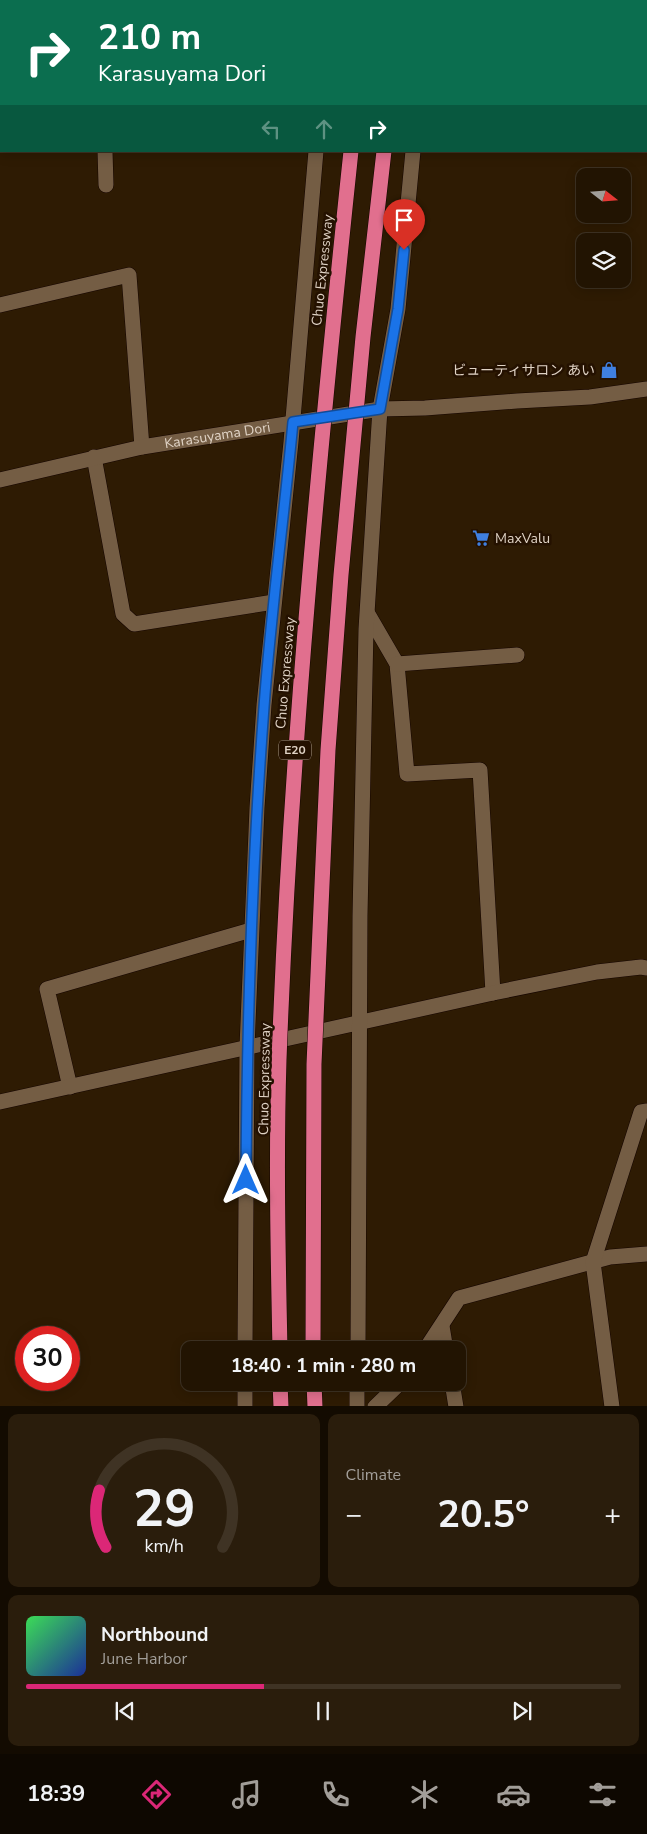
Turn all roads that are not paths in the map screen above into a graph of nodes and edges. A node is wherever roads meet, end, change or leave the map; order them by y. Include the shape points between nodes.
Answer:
1 (105, 152) edge
2 (316, 152) edge
3 (351, 152) edge
4 (384, 152) edge
5 (413, 152) edge
6 (106, 185) dead end
7 (0, 305) edge
8 (647, 389) edge
9 (380, 409) junction
10 (293, 422) junction
11 (142, 447) junction
12 (94, 457) junction
13 (0, 480) edge
14 (274, 602) junction
15 (367, 621) junction
16 (517, 655) dead end
17 (397, 664) junction
18 (251, 930) junction
19 (647, 968) edge
20 (493, 993) junction
21 (360, 1021) junction
22 (247, 1047) junction
23 (70, 1087) junction
24 (0, 1102) edge
25 (647, 1111) edge
26 (647, 1254) edge
27 (594, 1262) junction
28 (442, 1326) junction
29 (245, 1341) edge
30 (280, 1341) edge
31 (313, 1341) edge
32 (358, 1341) edge
33 (431, 1341) edge
34 (444, 1341) edge
35 (245, 1391) edge
36 (281, 1391) edge
37 (314, 1391) edge
38 (358, 1391) edge
39 (391, 1391) edge
40 (454, 1391) edge
41 (245, 1406) edge
42 (282, 1406) edge
43 (315, 1406) edge
44 (358, 1406) edge
45 (375, 1406) edge
46 (456, 1406) edge
47 (612, 1406) edge

1 - 6 street
2 - 10 street
3 - 30 highway, Chuo Expressway / E20, bridge via 331,336 296,739 279,1063
4 - 31 highway, E20, bridge via 341,575 328,760 314,1064
5 - 9 street via 398,309
7 - 11 street via 129,275
8 - 9 street, Karasuyama Dori via 590,397
9 - 10 street, Karasuyama Dori
9 - 15 street
10 - 11 street, Karasuyama Dori
10 - 14 street
11 - 12 street, Karasuyama Dori
12 - 13 street, Karasuyama Dori
12 - 14 street via 123,614 134,624
14 - 18 street via 264,706
15 - 17 street
15 - 21 street
16 - 17 street
17 - 20 street via 407,774 480,770
18 - 22 street
18 - 23 street via 47,989
19 - 20 street via 597,972
20 - 21 street
21 - 22 street
21 - 32 street
22 - 23 street
22 - 29 street
23 - 24 street
25 - 27 street via 641,1112
26 - 27 street via 610,1257
27 - 28 street via 459,1298
27 - 47 street
28 - 33 street
28 - 34 street
35 - 41 street
36 - 42 highway
37 - 43 highway
38 - 44 street
39 - 45 street
40 - 46 street

